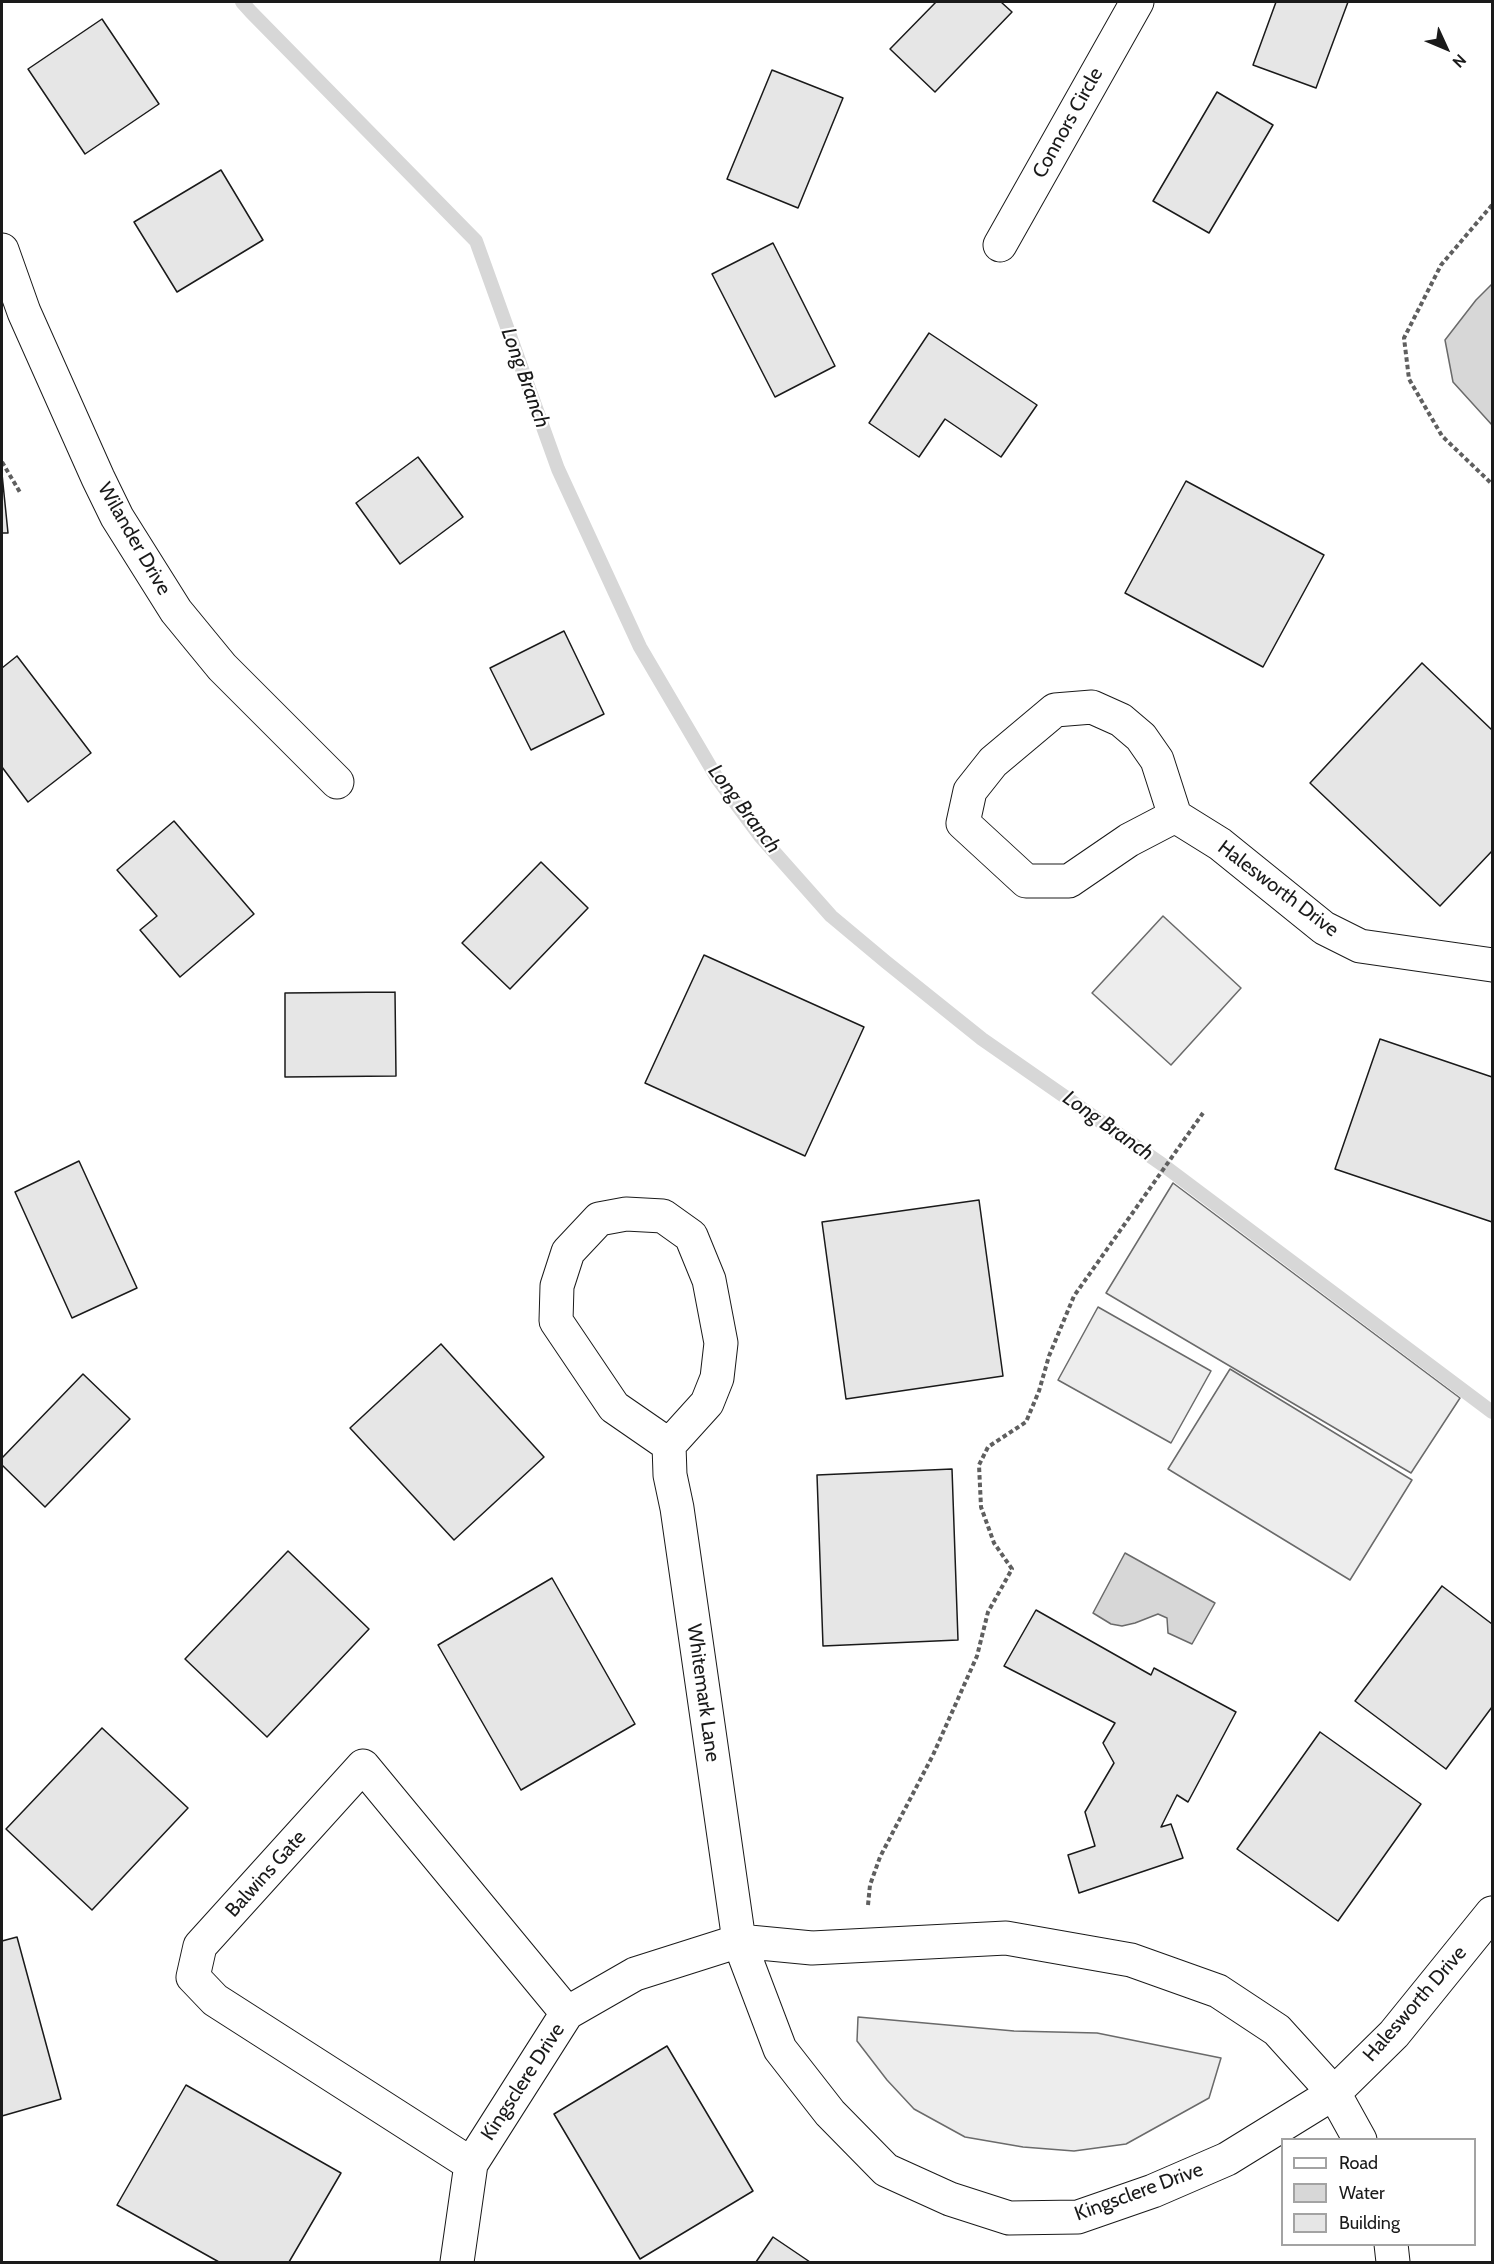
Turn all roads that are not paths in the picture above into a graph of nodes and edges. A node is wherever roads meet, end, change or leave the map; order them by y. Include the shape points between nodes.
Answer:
1 (1137, 2) edge
2 (1000, 245) dead end
3 (2, 254) edge
4 (337, 782) dead end
5 (1175, 816) junction
6 (1492, 965) edge
7 (669, 1445) junction
8 (1492, 1913) edge
9 (739, 1941) junction
10 (567, 2013) junction
11 (1334, 2093) junction
12 (1359, 2138) edge
13 (471, 2164) junction
14 (1391, 2246) edge
15 (457, 2262) edge
16 (1393, 2262) edge

1 - 2 street, Connors Circle
3 - 4 street, Wilander Drive via 24,312 117,517 176,611 222,667
5 - 5 street via 1157,760 1141,737 1121,720 1092,707 1055,710 993,762 970,791 963,823 1026,881 1068,881 1129,840
5 - 6 street, Halesworth Drive via 1220,844 1324,928 1360,946
7 - 7 street via 707,1403 717,1378 721,1343 709,1280 691,1236 663,1216 626,1214 599,1219 568,1252 556,1286 556,1321 614,1407
7 - 9 street, Whitemark Lane via 670,1475
8 - 11 street, Halesworth Drive via 1394,2034
9 - 10 street, Kingsclere Drive via 635,1974
9 - 11 street, Kingsclere Drive via 812,1948 1006,1938 1131,1960 1218,1991 1276,2030
9 - 11 street, Kingsclere Drive via 780,2049 830,2113 886,2170 950,2199 1009,2218 1078,2217 1153,2191 1227,2159
10 - 13 street, Kingsclere Drive
10 - 13 street, Balwins Gate via 363,1766 200,1946 193,1977 215,2000
11 - 12 street, Kingsclere Drive
13 - 15 street, Kingsclere Drive
14 - 16 street

